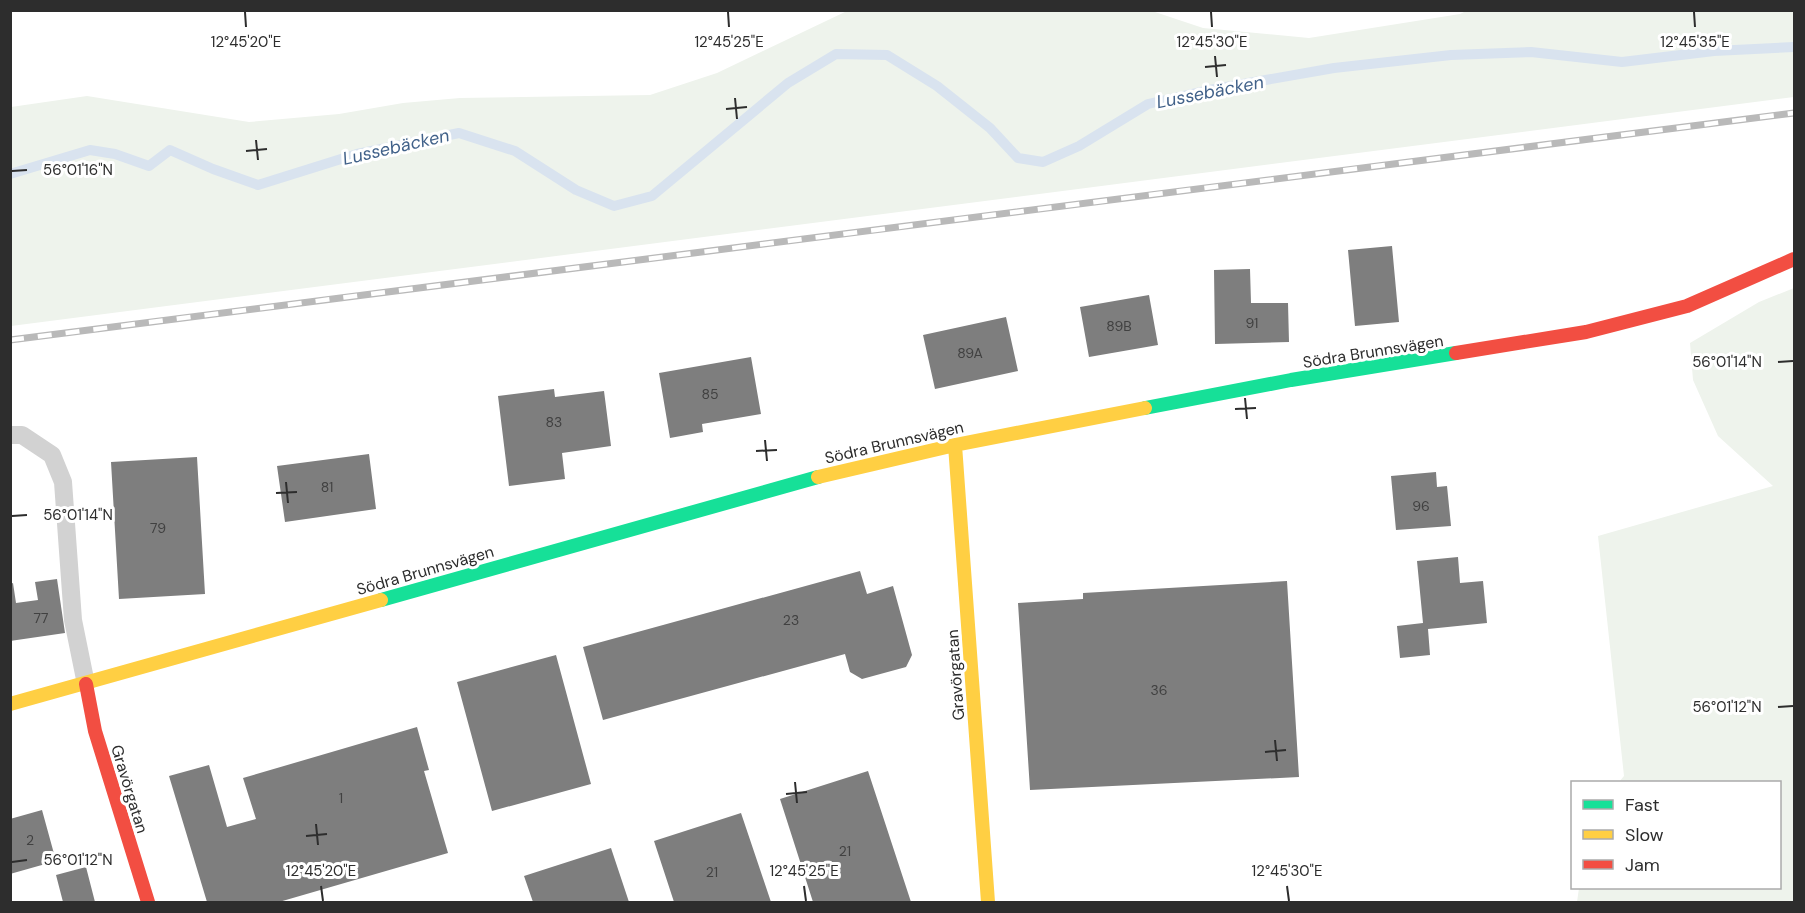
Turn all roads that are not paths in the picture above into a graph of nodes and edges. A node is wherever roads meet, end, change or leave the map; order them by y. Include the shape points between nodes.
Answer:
1 (1794, 259) edge
2 (10, 435) edge
3 (955, 445) junction
4 (86, 684) junction
5 (10, 704) edge
6 (148, 903) edge
7 (988, 903) edge

1 - 3 street, Södra Brunnsvägen via 1687,306 1586,332 1291,380
2 - 4 lane via 22,435 52,455 63,482 73,620
3 - 4 street, Södra Brunnsvägen via 838,471
3 - 7 street, Gravörgatan
4 - 5 street, Södra Brunnsvägen
4 - 6 street, Gravörgatan via 95,731

